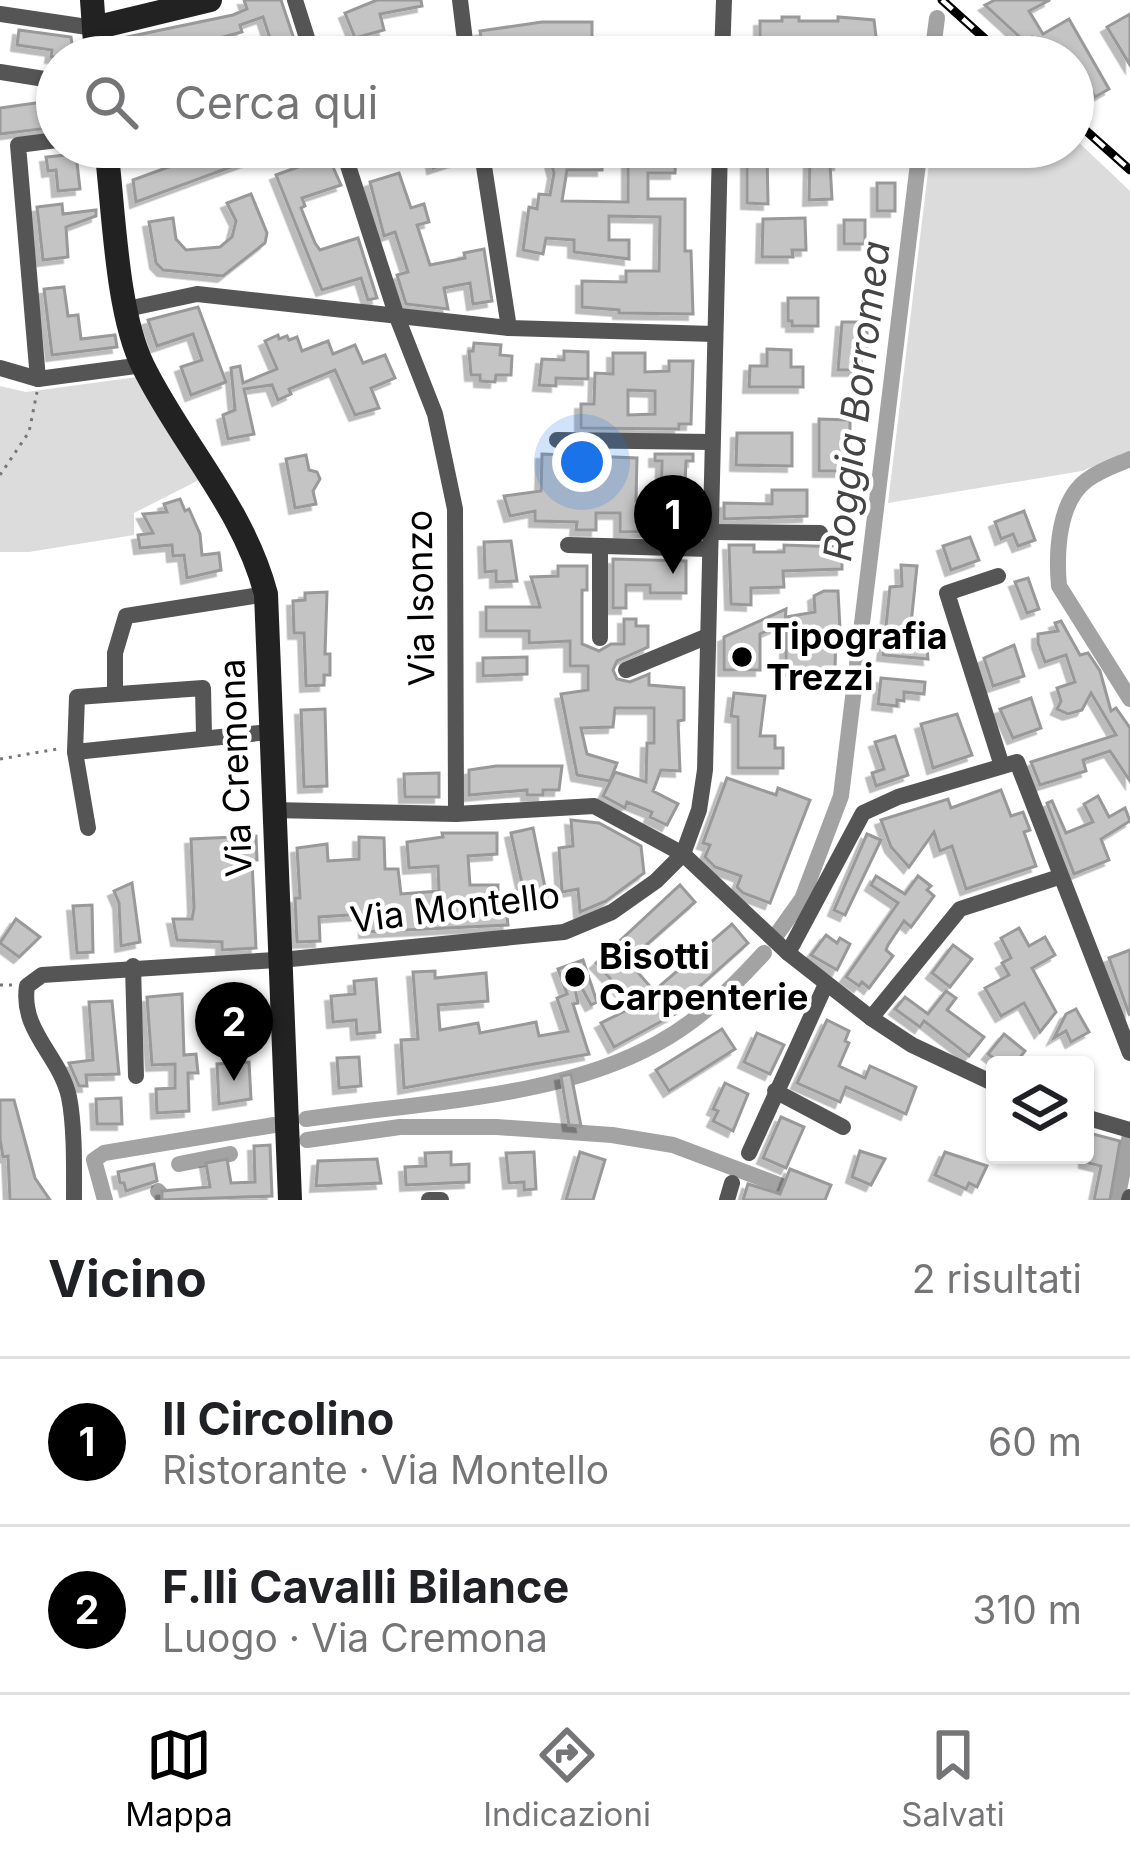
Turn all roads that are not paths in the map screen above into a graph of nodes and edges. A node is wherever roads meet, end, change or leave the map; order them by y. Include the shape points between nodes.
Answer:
1 (92, 0) edge
2 (210, 0) edge
3 (295, 0) edge
4 (460, 0) edge
5 (724, 0) edge
6 (0, 14) edge
7 (94, 28) junction
8 (95, 36) edge
9 (306, 36) edge
10 (464, 36) edge
11 (723, 36) edge
12 (0, 73) edge
13 (36, 78) edge
14 (36, 143) edge
15 (109, 168) edge
16 (349, 168) edge
17 (484, 168) edge
18 (719, 168) edge
19 (127, 309) junction
20 (397, 317) junction
21 (508, 328) junction
22 (714, 334) junction
23 (142, 365) junction
24 (0, 368) edge
25 (38, 379) junction
26 (557, 440) dead end
27 (712, 442) junction
28 (820, 533) dead end
29 (710, 540) junction
30 (568, 545) dead end
31 (600, 546) junction
32 (998, 576) dead end
33 (266, 594) junction
34 (708, 636) junction
35 (600, 638) dead end
36 (626, 670) dead end
37 (115, 693) junction
38 (269, 731) junction
39 (204, 736) junction
40 (75, 749) junction
41 (1002, 766) junction
42 (272, 810) junction
43 (456, 814) junction
44 (88, 828) dead end
45 (683, 854) junction
46 (1059, 877) junction
47 (788, 953) junction
48 (278, 960) junction
49 (133, 966) junction
50 (826, 984) junction
51 (871, 1018) junction
52 (1130, 1053) edge
53 (136, 1076) dead end
54 (986, 1080) edge
55 (775, 1091) junction
56 (1094, 1120) edge
57 (843, 1127) dead end
58 (1128, 1129) edge
59 (749, 1153) dead end
60 (74, 1200) edge
61 (290, 1200) edge
62 (429, 1200) edge
63 (441, 1200) edge

1 - 7 street
2 - 7 street
3 - 9 street
4 - 10 street
5 - 11 street
6 - 7 street
7 - 8 street
12 - 13 street
14 - 25 street via 18,145
15 - 19 street, Via Cremona
16 - 20 street, Via Isonzo
17 - 21 street
18 - 22 street
19 - 20 street via 197,294
19 - 23 street, Via Cremona
20 - 21 street
20 - 43 street, Via Isonzo via 435,414 455,508
21 - 22 street
22 - 27 street
23 - 25 street
23 - 33 street, Via Cremona via 249,540
24 - 25 street
26 - 27 street
27 - 29 street
28 - 29 street
29 - 31 street
29 - 34 street
30 - 31 street
31 - 35 street
32 - 41 street via 947,593
33 - 37 street via 126,616
33 - 38 street, Via Cremona
34 - 36 street
34 - 45 street via 705,770
37 - 39 street via 202,688
37 - 40 street via 77,697
38 - 39 street
38 - 42 street, Via Cremona
39 - 40 street
40 - 44 street
41 - 46 street via 1017,761
41 - 47 street via 863,812
42 - 43 street
42 - 48 street, Via Cremona
43 - 45 street via 595,806
45 - 47 street
45 - 48 street, Via Montello via 612,913 564,932
46 - 51 street via 960,909
46 - 52 street
47 - 50 street
48 - 49 street, Via Montello
48 - 61 street, Via Cremona
49 - 53 street
49 - 60 street, Via Montello via 42,975 27,986 31,1026 68,1096
50 - 51 street
50 - 55 street
51 - 54 street
55 - 57 street
55 - 59 street
56 - 58 street
62 - 63 street

